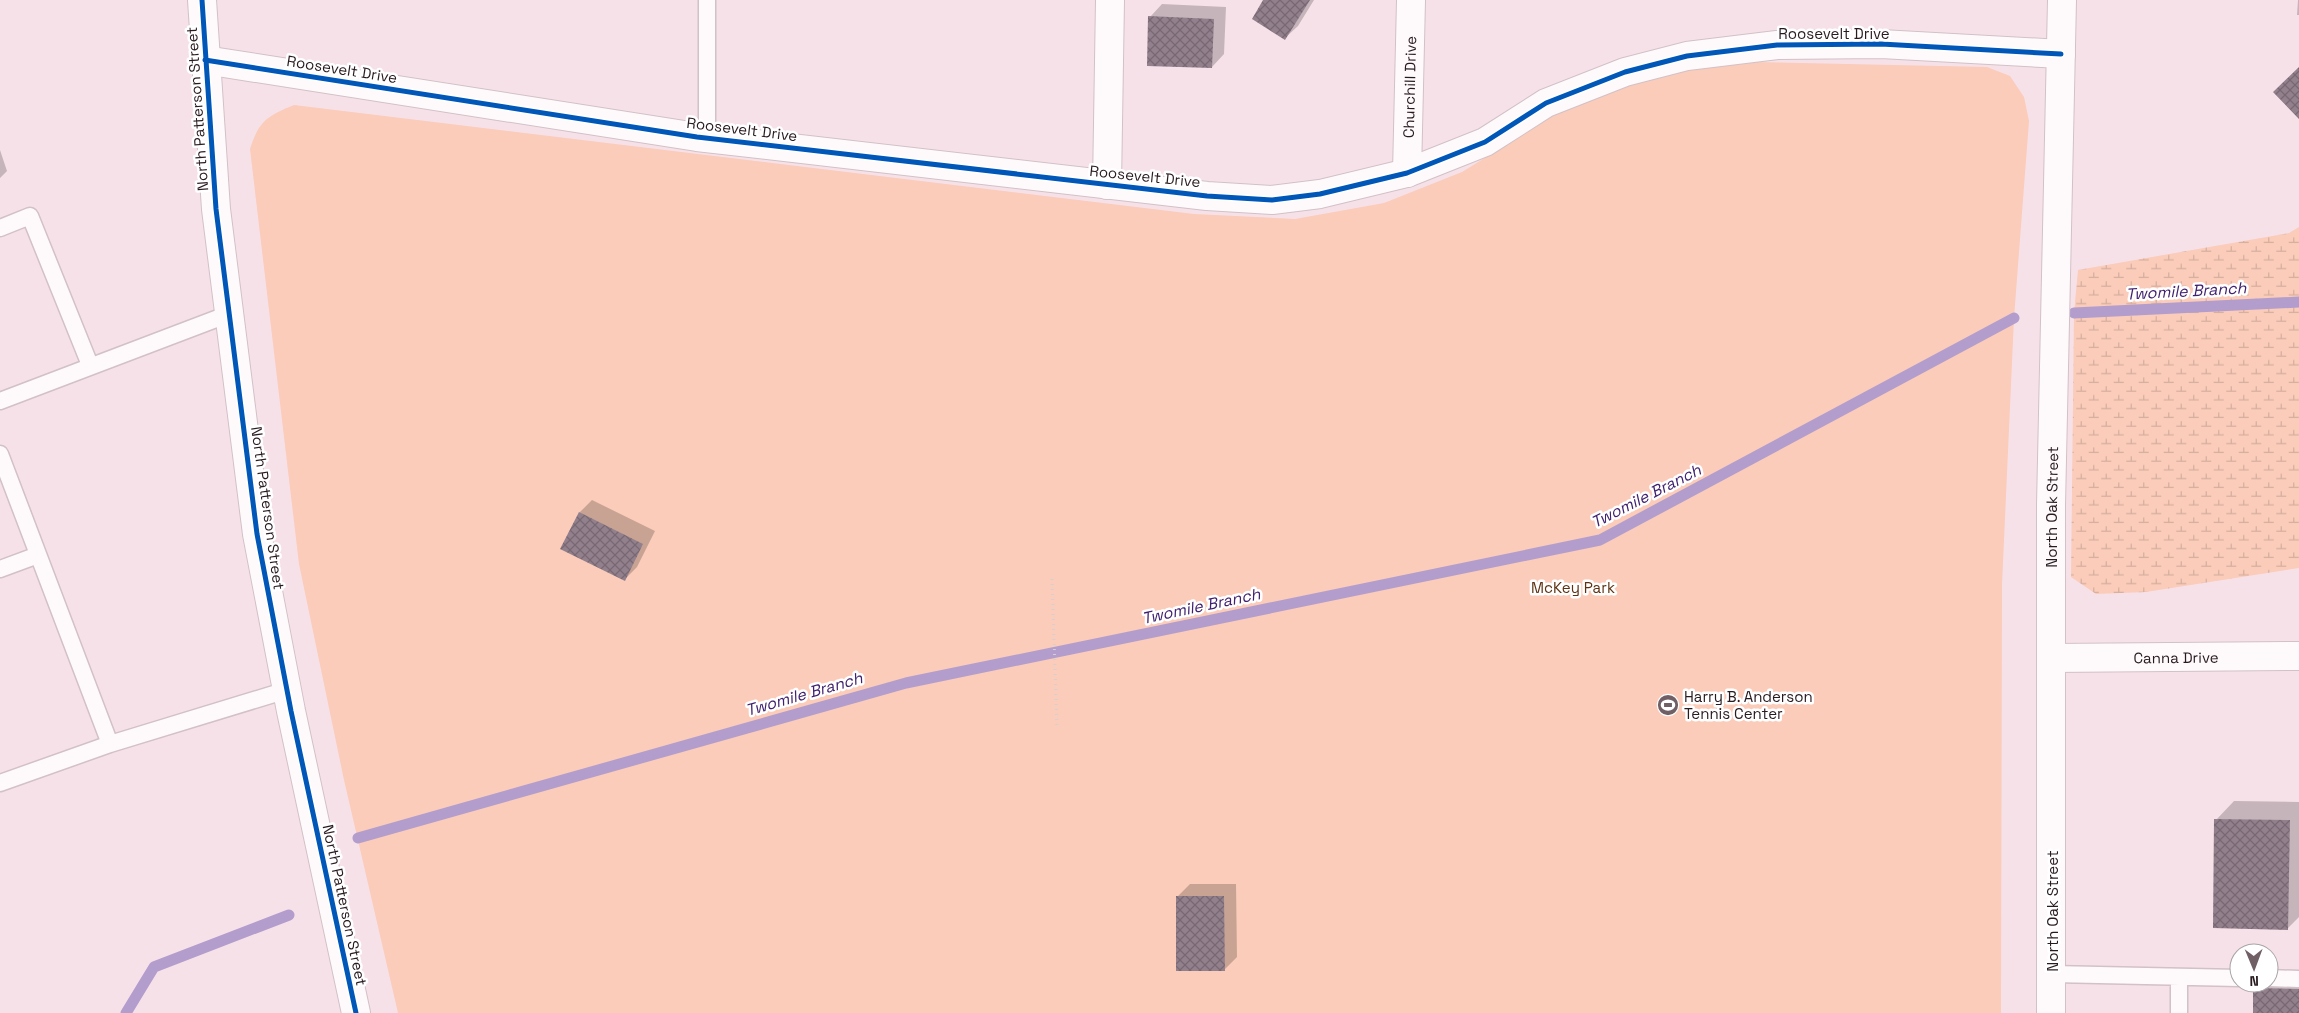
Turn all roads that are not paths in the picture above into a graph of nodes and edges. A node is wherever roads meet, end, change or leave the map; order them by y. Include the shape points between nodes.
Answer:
1 (202, 0) edge
2 (707, 0) edge
3 (1110, 0) edge
4 (1411, 0) edge
5 (2062, 0) edge
6 (2061, 54) junction
7 (205, 60) junction
8 (707, 138) junction
9 (1406, 173) junction
10 (1107, 185) junction
11 (0, 228) edge
12 (229, 314) junction
13 (90, 365) junction
14 (0, 401) edge
15 (0, 454) edge
16 (38, 555) junction
17 (0, 569) edge
18 (2299, 656) edge
19 (2052, 658) junction
20 (287, 690) junction
21 (110, 744) junction
22 (0, 783) edge
23 (2052, 974) junction
24 (2179, 978) junction
25 (2229, 978) edge
26 (2279, 978) edge
27 (2299, 979) edge
28 (356, 1013) edge
29 (2051, 1013) edge
30 (2179, 1013) edge

1 - 7 street, North Patterson Street
2 - 8 lane
3 - 10 street
4 - 9 street, Churchill Drive
5 - 6 street, North Oak Street
6 - 9 street, Roosevelt Drive via 1881,44 1777,45 1688,56 1625,72 1546,103 1486,142
6 - 19 street, North Oak Street via 2051,506
7 - 8 street, Roosevelt Drive
7 - 12 street, North Patterson Street via 216,209
8 - 10 street, Roosevelt Drive
9 - 10 street, Roosevelt Drive via 1320,194 1272,200
11 - 13 lane via 30,216
12 - 13 lane
12 - 20 street, North Patterson Street via 257,534
13 - 14 lane
15 - 16 lane
16 - 17 lane
16 - 21 lane
18 - 19 street, Canna Drive
19 - 23 street, North Oak Street
20 - 21 lane
20 - 28 street, North Patterson Street
21 - 22 lane
23 - 24 lane
23 - 29 street, North Oak Street
24 - 25 lane
24 - 30 lane
26 - 27 lane

